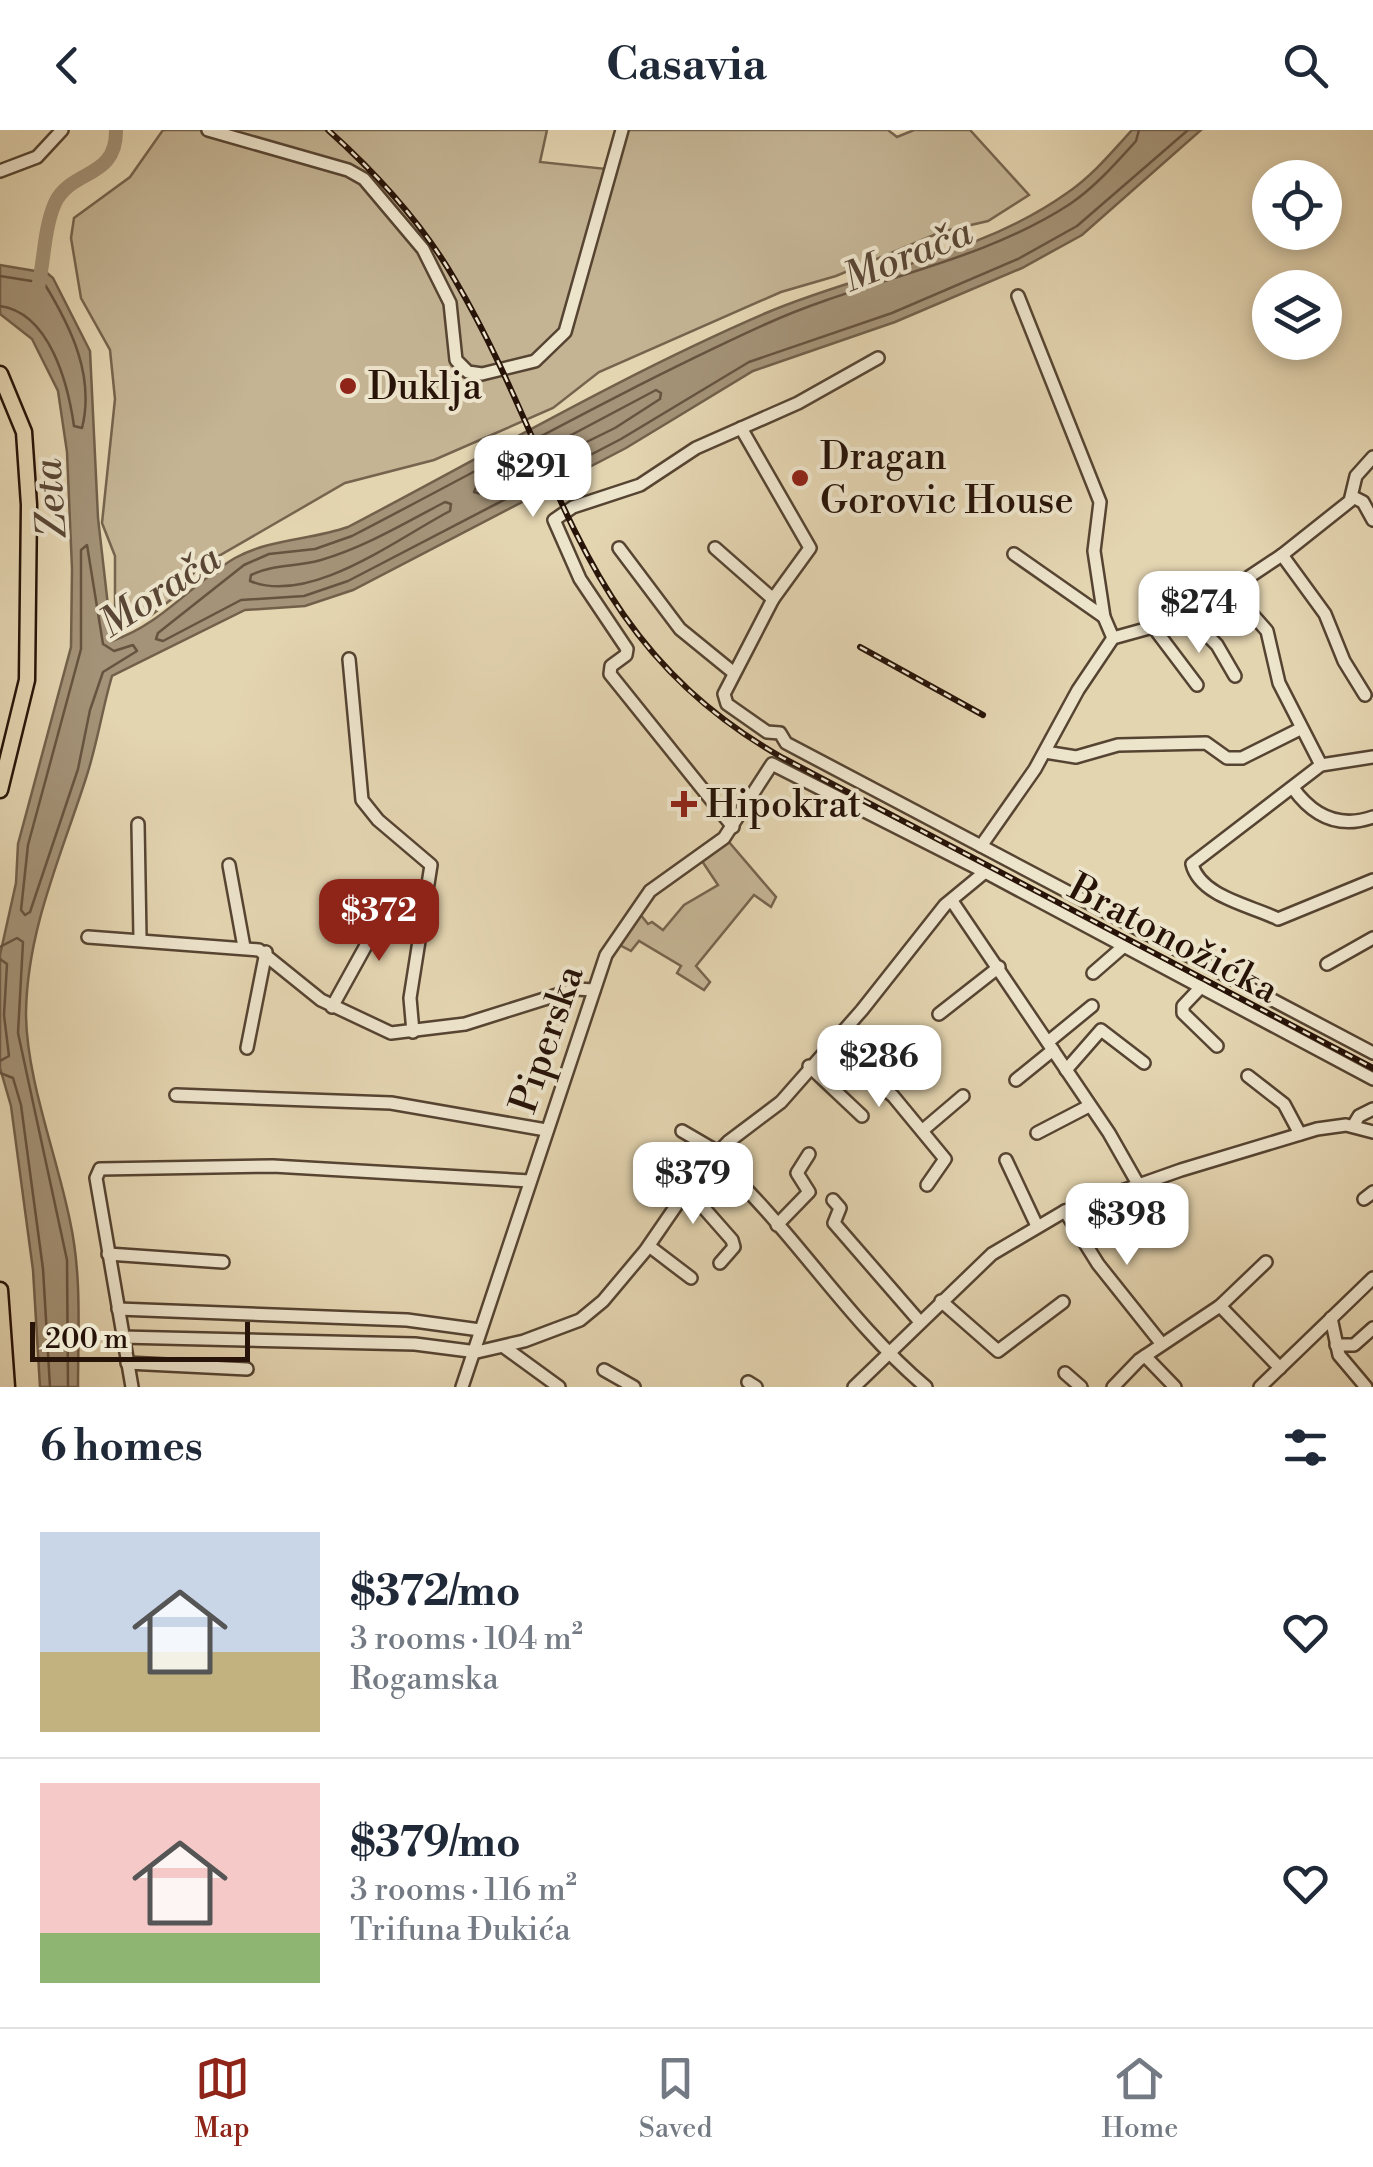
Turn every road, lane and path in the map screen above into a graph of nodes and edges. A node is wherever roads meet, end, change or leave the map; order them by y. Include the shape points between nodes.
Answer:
1 (62, 130) edge
2 (208, 130) edge
3 (622, 130) edge
4 (0, 171) edge
5 (1018, 296) dead end
6 (878, 358) dead end
7 (0, 374) edge
8 (742, 428) junction
9 (1373, 457) edge
10 (1353, 498) junction
11 (1373, 520) edge
12 (620, 548) dead end
13 (715, 548) dead end
14 (1014, 554) dead end
15 (1282, 556) junction
16 (1229, 588) junction
17 (773, 599) junction
18 (1104, 617) junction
19 (1189, 617) junction
20 (1154, 628) junction
21 (1113, 638) junction
22 (350, 660) dead end
23 (734, 673) junction
24 (1235, 676) dead end
25 (1197, 685) dead end
26 (1365, 695) dead end
27 (1300, 729) junction
28 (1045, 752) junction
29 (1373, 756) edge
30 (1321, 765) junction
31 (1292, 788) junction
32 (0, 790) edge
33 (1373, 817) edge
34 (138, 824) dead end
35 (733, 827) junction
36 (981, 846) junction
37 (230, 865) dead end
38 (985, 872) junction
39 (1373, 880) edge
40 (952, 900) junction
41 (390, 902) dead end
42 (88, 936) dead end
43 (140, 938) junction
44 (1373, 938) edge
45 (1124, 946) junction
46 (244, 947) junction
47 (266, 952) junction
48 (1327, 964) dead end
49 (999, 967) junction
50 (1092, 973) dead end
51 (1202, 986) junction
52 (594, 990) junction
53 (1092, 1006) dead end
54 (332, 1007) junction
55 (940, 1014) dead end
56 (413, 1032) junction
57 (831, 1044) junction
58 (1051, 1046) junction
59 (1217, 1046) dead end
60 (248, 1048) dead end
61 (1373, 1052) edge
62 (1144, 1063) dead end
63 (810, 1066) junction
64 (1066, 1070) junction
65 (1248, 1076) dead end
66 (1373, 1078) edge
67 (1016, 1080) dead end
68 (176, 1096) dead end
69 (962, 1096) dead end
70 (1089, 1106) junction
71 (1373, 1109) edge
72 (862, 1116) dead end
73 (1353, 1126) junction
74 (546, 1130) junction
75 (682, 1130) dead end
76 (923, 1130) junction
77 (1373, 1132) edge
78 (1037, 1133) dead end
79 (1300, 1134) junction
80 (715, 1154) junction
81 (809, 1154) dead end
82 (1006, 1160) dead end
83 (530, 1181) junction
84 (1138, 1184) junction
85 (928, 1185) dead end
86 (688, 1190) junction
87 (833, 1200) dead end
88 (1065, 1212) junction
89 (778, 1225) junction
90 (1037, 1226) junction
91 (649, 1246) junction
92 (108, 1254) junction
93 (223, 1262) dead end
94 (1266, 1262) dead end
95 (720, 1263) dead end
96 (691, 1278) dead end
97 (1373, 1279) edge
98 (0, 1290) edge
99 (941, 1302) junction
100 (1063, 1302) dead end
101 (1220, 1306) junction
102 (118, 1309) junction
103 (1331, 1318) junction
104 (920, 1322) junction
105 (1373, 1328) edge
106 (480, 1330) junction
107 (121, 1337) junction
108 (1161, 1343) junction
109 (1336, 1346) junction
110 (504, 1347) junction
111 (474, 1352) junction
112 (887, 1354) junction
113 (1145, 1356) junction
114 (127, 1363) junction
115 (247, 1369) dead end
116 (604, 1370) dead end
117 (1276, 1371) junction
118 (1065, 1373) dead end
119 (1363, 1382) edge
120 (7, 1387) edge
121 (132, 1387) edge
122 (462, 1387) edge
123 (559, 1387) edge
124 (634, 1387) edge
125 (854, 1387) edge
126 (926, 1387) edge
127 (1081, 1387) edge
128 (1113, 1387) edge
129 (1176, 1387) edge
130 (1260, 1387) edge
131 (1285, 1387) edge
132 (1350, 1387) edge

1 - 4 street via 38,157
2 - 3 street via 364,179 423,249 446,293 456,360 482,374 535,361 566,332
5 - 18 street via 1100,502 1094,551
6 - 8 street
7 - 32 main road via 25,439 29,523 26,686
8 - 17 street via 810,548
8 - 35 street via 640,485 554,520 580,579 626,649 610,674
9 - 10 street via 1356,476
10 - 11 street
10 - 15 street
12 - 23 street via 680,628
13 - 17 street
14 - 18 street
15 - 16 street
15 - 26 street via 1325,614
16 - 19 street
16 - 27 street via 1267,631
17 - 23 street
18 - 21 street
19 - 20 street
19 - 24 street
20 - 21 street
20 - 25 street
21 - 28 street
22 - 56 street via 360,796 430,864 408,1012
23 - 36 street via 724,701 767,732
27 - 28 street via 1232,759 1206,743 1118,745 1076,757
27 - 30 street
28 - 36 street
29 - 30 street
30 - 31 street
31 - 33 street via 1316,814 1348,824
31 - 39 street via 1193,862 1195,874 1226,898 1281,919
34 - 43 street
35 - 38 street, Piperska via 773,762
35 - 52 street, Piperska via 640,902 606,955
36 - 61 street
37 - 46 street
38 - 40 street
38 - 45 street, Bratonožićka
40 - 49 street
40 - 57 street
41 - 54 street
42 - 43 street
43 - 46 street
44 - 48 street
45 - 50 street
45 - 51 street, Bratonožićka
46 - 47 street
47 - 54 street
47 - 60 street
49 - 55 street
49 - 58 street
51 - 59 street via 1183,1013
51 - 66 street, Bratonožićka
52 - 56 street via 579,988 465,1024
52 - 74 street, Piperska
53 - 58 street
54 - 56 street via 387,1032
57 - 63 street
57 - 76 street
58 - 64 street
58 - 67 street
62 - 64 street via 1101,1030
63 - 72 street
63 - 80 street via 781,1102
64 - 70 street
65 - 79 street via 1284,1104
68 - 74 street via 391,1103
69 - 76 street
70 - 78 street
70 - 84 street
71 - 73 street
73 - 77 street
73 - 79 street
74 - 83 street, Piperska
75 - 80 street
76 - 85 street via 945,1159
79 - 84 street
80 - 86 street
80 - 89 street
81 - 89 street via 797,1173 808,1192
82 - 90 street
83 - 92 street via 273,1166 98,1170
83 - 106 street, Piperska
84 - 88 street
86 - 91 street
86 - 95 street via 732,1240 734,1247
87 - 104 street via 840,1208 834,1223
88 - 90 street
88 - 108 street
89 - 112 street
90 - 99 street via 992,1254
91 - 96 street
91 - 110 street via 589,1314
92 - 93 street
92 - 102 street
94 - 101 street
97 - 103 street
98 - 120 main road
99 - 100 street via 998,1351
99 - 104 street
101 - 108 street
101 - 117 street
102 - 106 street via 407,1320
102 - 107 street
103 - 109 street
103 - 117 street
104 - 112 street
105 - 109 street via 1354,1345
106 - 111 street, Piperska
107 - 111 street via 415,1344
107 - 114 street
108 - 113 street
109 - 119 street
110 - 111 street
110 - 123 street
111 - 122 street, Piperska
112 - 125 street
112 - 126 street
113 - 128 street
113 - 129 street
114 - 115 street
114 - 121 street
116 - 124 street
117 - 130 street
117 - 131 street
118 - 127 street
119 - 132 street

